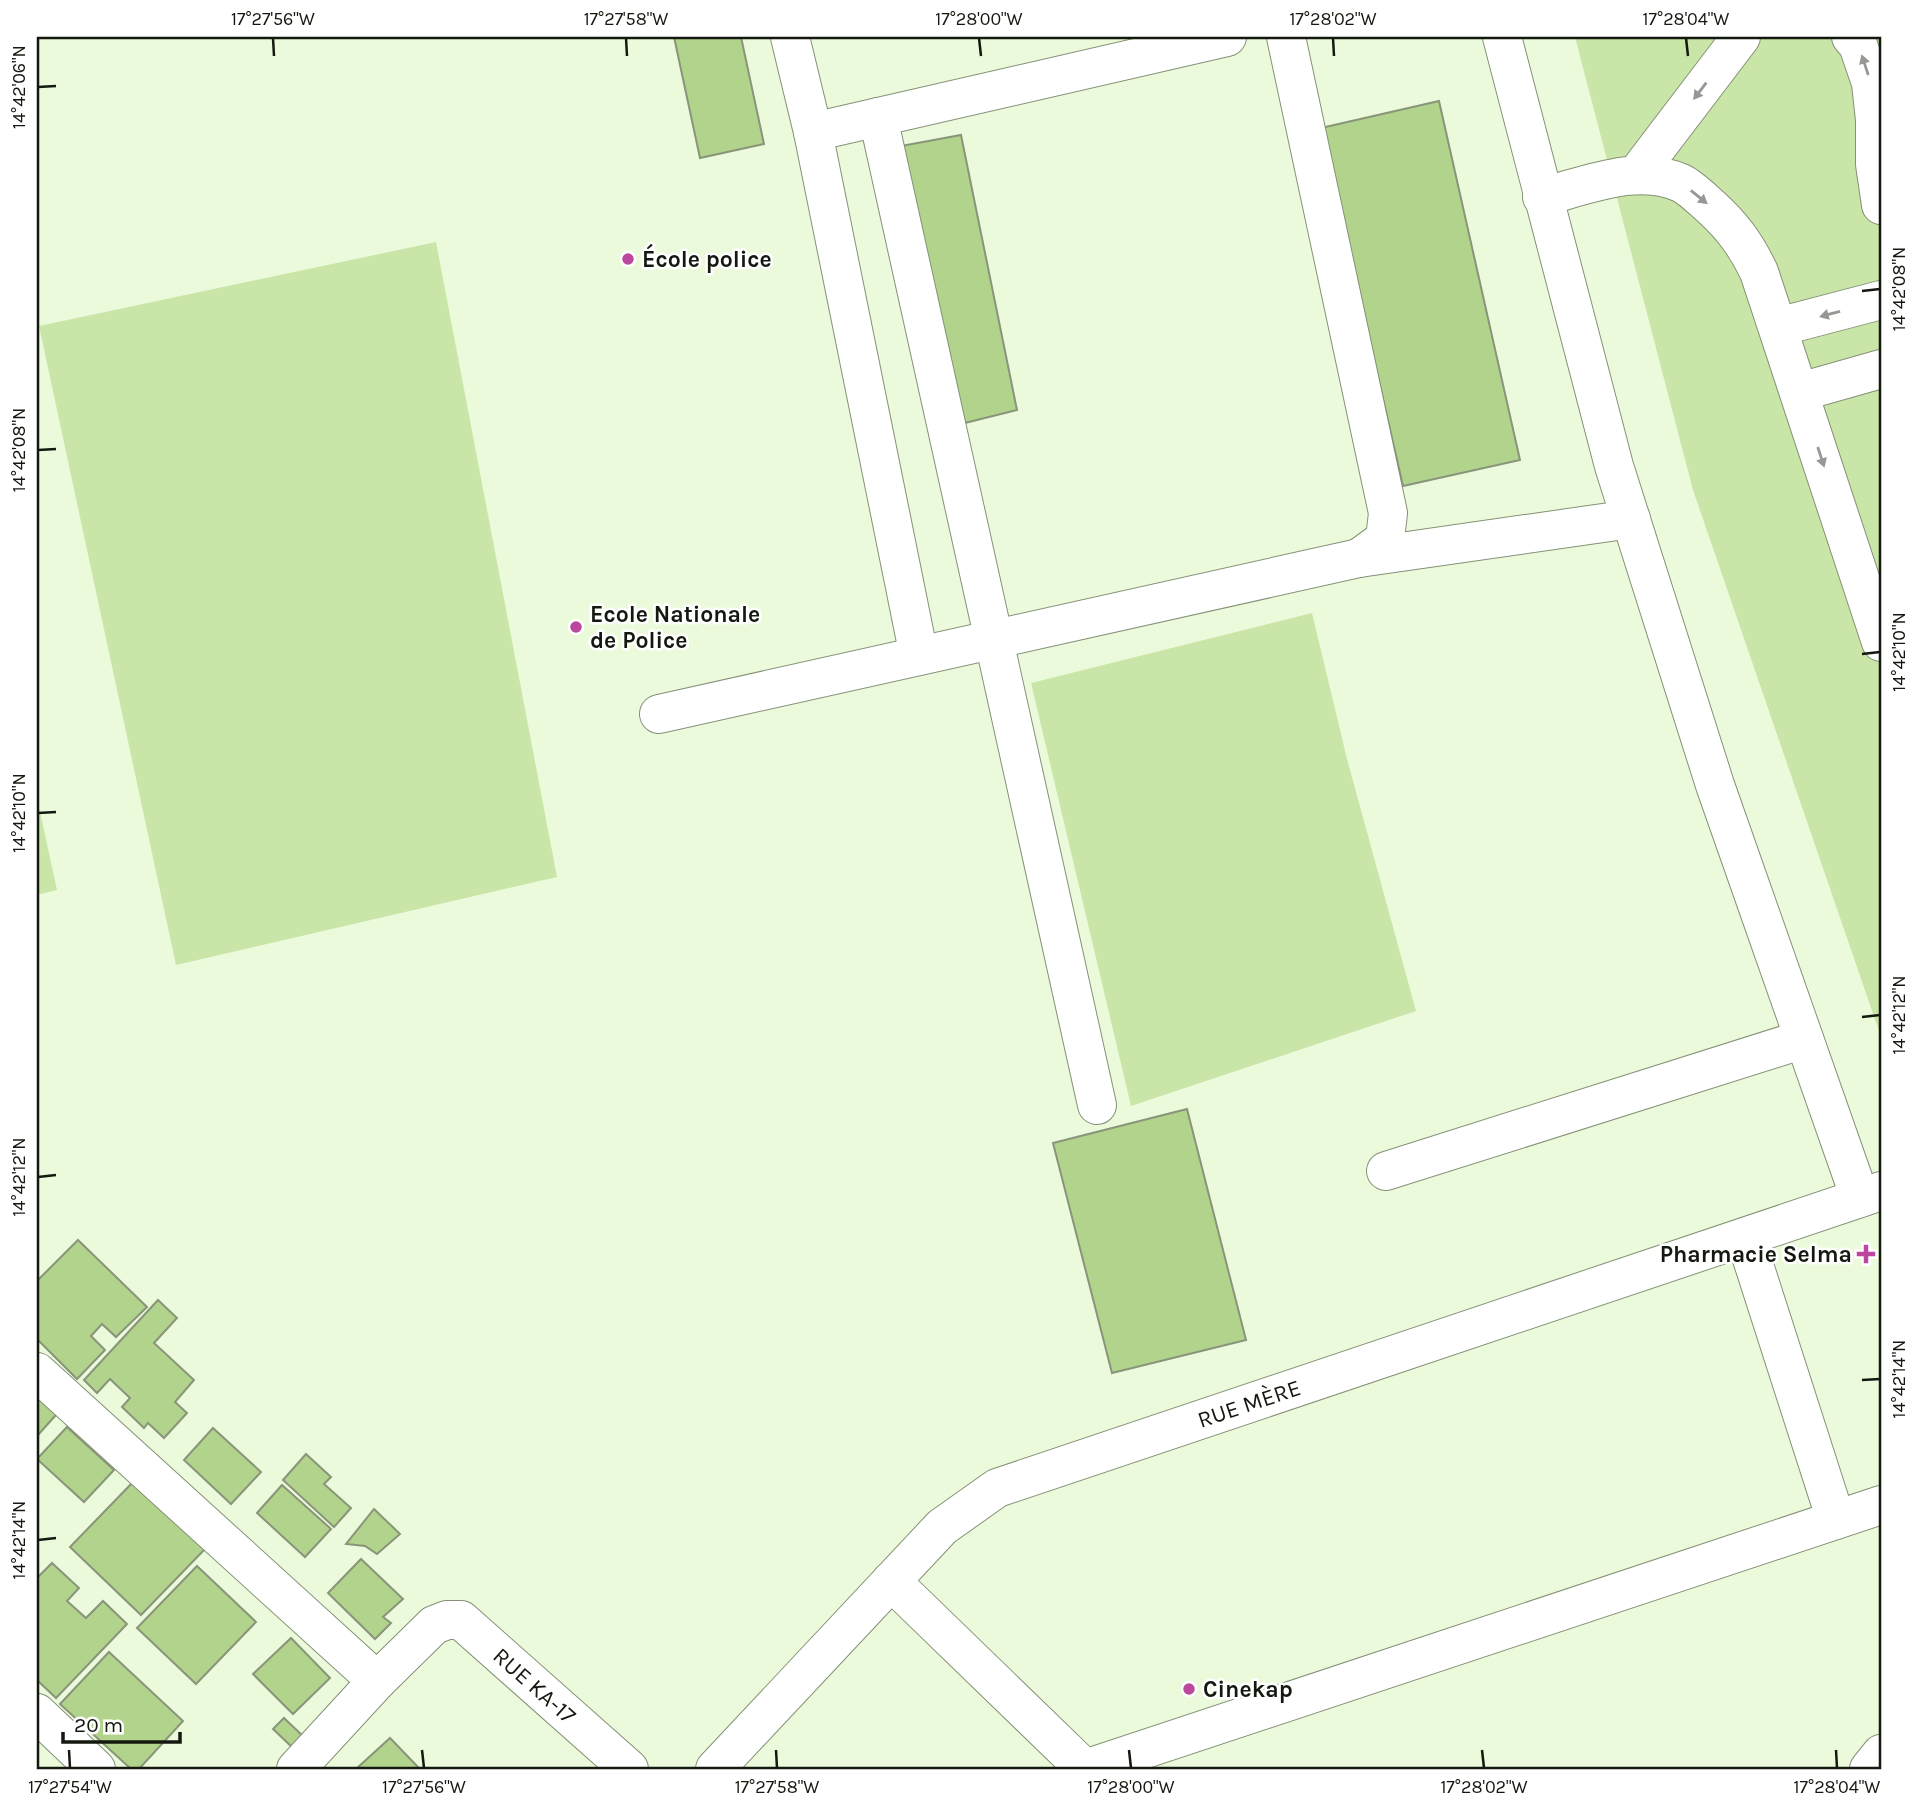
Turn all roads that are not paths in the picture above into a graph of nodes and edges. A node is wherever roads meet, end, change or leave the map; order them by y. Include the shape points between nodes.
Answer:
1 (790, 37) edge
2 (1227, 37) edge
3 (1286, 37) edge
4 (1502, 37) edge
5 (1741, 37) edge
6 (1851, 37) edge
7 (878, 117) junction
8 (813, 132) junction
9 (1636, 175) junction
10 (1542, 197) junction
11 (1881, 205) edge
12 (1881, 300) edge
13 (1778, 327) junction
14 (1881, 369) edge
15 (1800, 392) junction
16 (1631, 519) junction
17 (1359, 558) junction
18 (993, 639) junction
19 (1881, 642) edge
20 (919, 656) junction
21 (660, 713) dead end
22 (1804, 1040) junction
23 (1097, 1105) dead end
24 (1386, 1171) dead end
25 (1870, 1195) edge
26 (1745, 1237) junction
27 (37, 1372) edge
28 (1881, 1505) edge
29 (1836, 1520) junction
30 (891, 1581) junction
31 (377, 1681) junction
32 (37, 1713) edge
33 (1881, 1754) edge
34 (96, 1769) edge
35 (296, 1769) edge
36 (629, 1769) edge
37 (715, 1769) edge
38 (1085, 1769) edge
39 (1869, 1769) edge

1 - 8 street
2 - 7 street
3 - 17 street via 1388,513 1385,539
4 - 10 street
5 -> 9 street
11 -> 6 street via 1871,83
7 - 8 street
7 - 18 street
8 - 20 street
9 - 10 street
9 -> 13 street via 1661,176 1682,184 1731,225 1759,272
10 - 16 street
12 -> 13 street
13 - 15 street
14 - 15 street
15 -> 19 street
16 - 17 street
16 - 22 street via 1715,785
17 - 18 street
18 - 20 street
18 - 23 street
20 - 21 street
22 - 24 street
22 - 25 street
25 - 26 street, RUE MÈRE
26 - 29 street
26 - 30 street, RUE MÈRE via 997,1489 942,1527
27 - 31 street
28 - 29 street
29 - 38 street
30 - 37 street, RUE MÈRE
30 - 38 street
31 - 35 street
31 - 36 street, RUE KA-17 via 434,1625 461,1620
32 - 34 street
33 - 39 street

